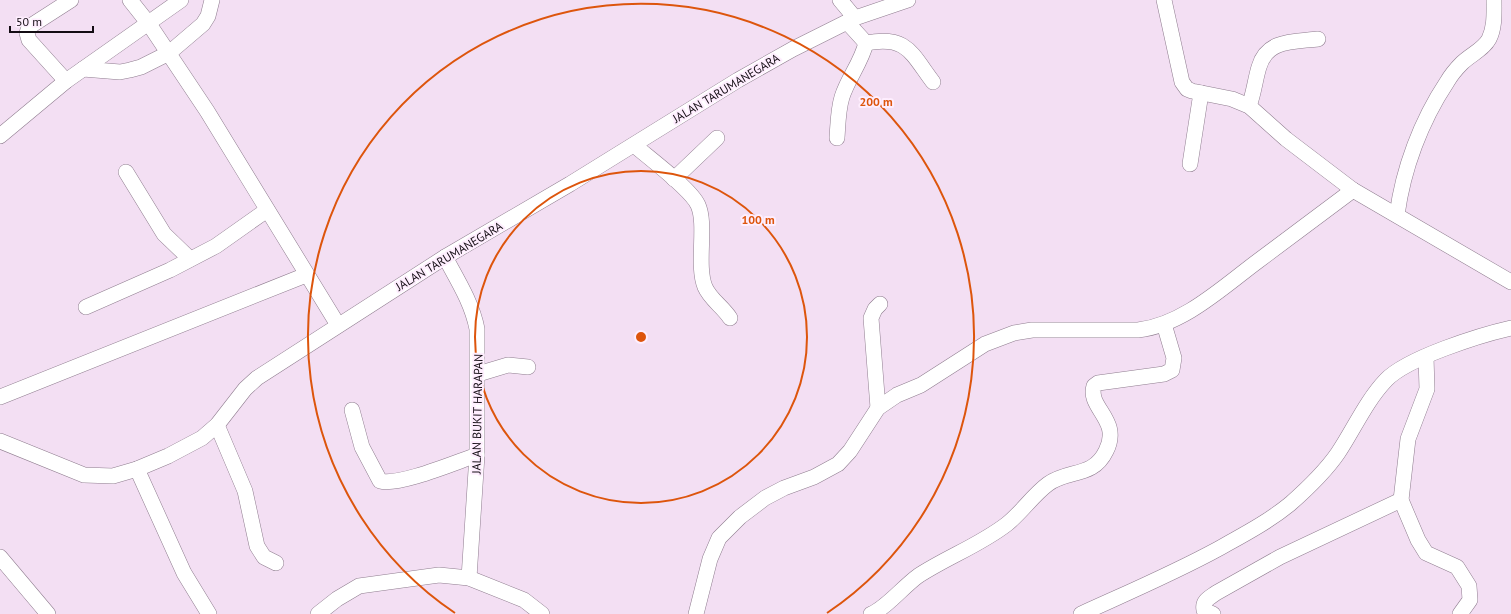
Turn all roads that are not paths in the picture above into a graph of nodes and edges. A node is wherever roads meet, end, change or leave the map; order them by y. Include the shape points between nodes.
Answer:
1 (71, 0) edge
2 (130, 0) edge
3 (181, 0) edge
4 (212, 0) edge
5 (840, 0) edge
6 (908, 0) edge
7 (1164, 0) edge
8 (1494, 0) edge
9 (851, 20) junction
10 (149, 24) junction
11 (1318, 38) dead end
12 (866, 43) junction
13 (169, 53) junction
14 (83, 69) junction
15 (66, 81) junction
16 (933, 82) dead end
17 (1201, 93) junction
18 (1250, 106) junction
19 (0, 136) edge
20 (717, 138) dead end
21 (837, 138) dead end
22 (634, 145) junction
23 (1190, 164) dead end
24 (126, 172) dead end
25 (674, 179) junction
26 (1353, 190) junction
27 (267, 210) junction
28 (1397, 215) junction
29 (445, 257) junction
30 (190, 259) junction
31 (306, 275) junction
32 (1511, 282) edge
33 (880, 304) dead end
34 (86, 307) dead end
35 (730, 318) dead end
36 (1164, 324) junction
37 (338, 325) junction
38 (1511, 328) edge
39 (1426, 357) junction
40 (528, 367) dead end
41 (478, 374) junction
42 (0, 397) edge
43 (878, 408) junction
44 (352, 410) dead end
45 (217, 425) junction
46 (0, 441) edge
47 (477, 455) junction
48 (137, 469) junction
49 (1401, 500) junction
50 (0, 557) edge
51 (276, 563) dead end
52 (469, 578) junction
53 (48, 614) edge
54 (209, 614) edge
55 (318, 614) edge
56 (542, 614) edge
57 (696, 614) edge
58 (872, 614) edge
59 (1081, 614) edge
60 (1213, 614) edge
61 (1460, 614) edge

1 - 15 street via 29,27 27,33 29,40
2 - 10 street
3 - 10 street
4 - 13 street via 203,24
5 - 9 street
6 - 9 street, JALAN TARUMANEGARA
7 - 17 street via 1182,82 1187,89
8 - 28 street via 1494,22 1490,38 1462,63 1450,78 1419,137 1403,179
9 - 12 street
9 - 22 street, JALAN TARUMANEGARA via 738,80
10 - 13 street
10 - 14 street
11 - 18 street via 1278,45 1267,50 1259,67
12 - 16 street via 888,41 906,47
12 - 21 street via 842,98
13 - 14 street via 120,72
13 - 27 street
14 - 15 street
15 - 19 street
17 - 18 street via 1232,99
17 - 23 street
18 - 26 street via 1286,139
20 - 25 street
22 - 25 street
22 - 29 street, JALAN TARUMANEGARA
24 - 30 street via 164,234
25 - 35 street via 699,207 704,283
26 - 28 street
26 - 36 street via 1210,297
27 - 30 street via 216,246
27 - 31 street
28 - 32 street
29 - 37 street, JALAN TARUMANEGARA
29 - 41 street, JALAN BUKIT HARAPAN via 474,314
30 - 34 street
31 - 37 street
31 - 42 street
33 - 43 street via 874,309 871,318
36 - 43 street via 1138,330 1032,330 1014,333 985,344 921,385 896,395
36 - 58 street via 1174,358 1172,370 1164,374 1098,383 1094,386 1094,399 1110,428 1109,443 1099,462 1085,472 1054,480 1007,524 919,576
37 - 45 street, JALAN TARUMANEGARA via 257,378
38 - 39 street
39 - 49 street via 1427,389 1408,439
39 - 59 street via 1401,368 1386,380 1337,454 1311,485 1290,504 1257,528 1193,562
40 - 41 street via 508,365
41 - 47 street, JALAN BUKIT HARAPAN
43 - 57 street via 850,451 838,464 765,498 740,517 719,538 710,559
44 - 47 street via 362,447 380,481 401,480
45 - 48 street, JALAN TARUMANEGARA via 186,447
45 - 51 street via 246,491 257,546 264,557
46 - 48 street, JALAN TARUMANEGARA via 84,475 112,476
47 - 52 street, JALAN BUKIT HARAPAN
48 - 54 street via 184,573
49 - 60 street via 1294,551 1216,593 1206,600 1204,605 1205,611
49 - 61 street via 1426,553 1457,567 1469,586 1470,600
50 - 53 street
52 - 55 street via 439,575 359,586
52 - 56 street via 524,600

